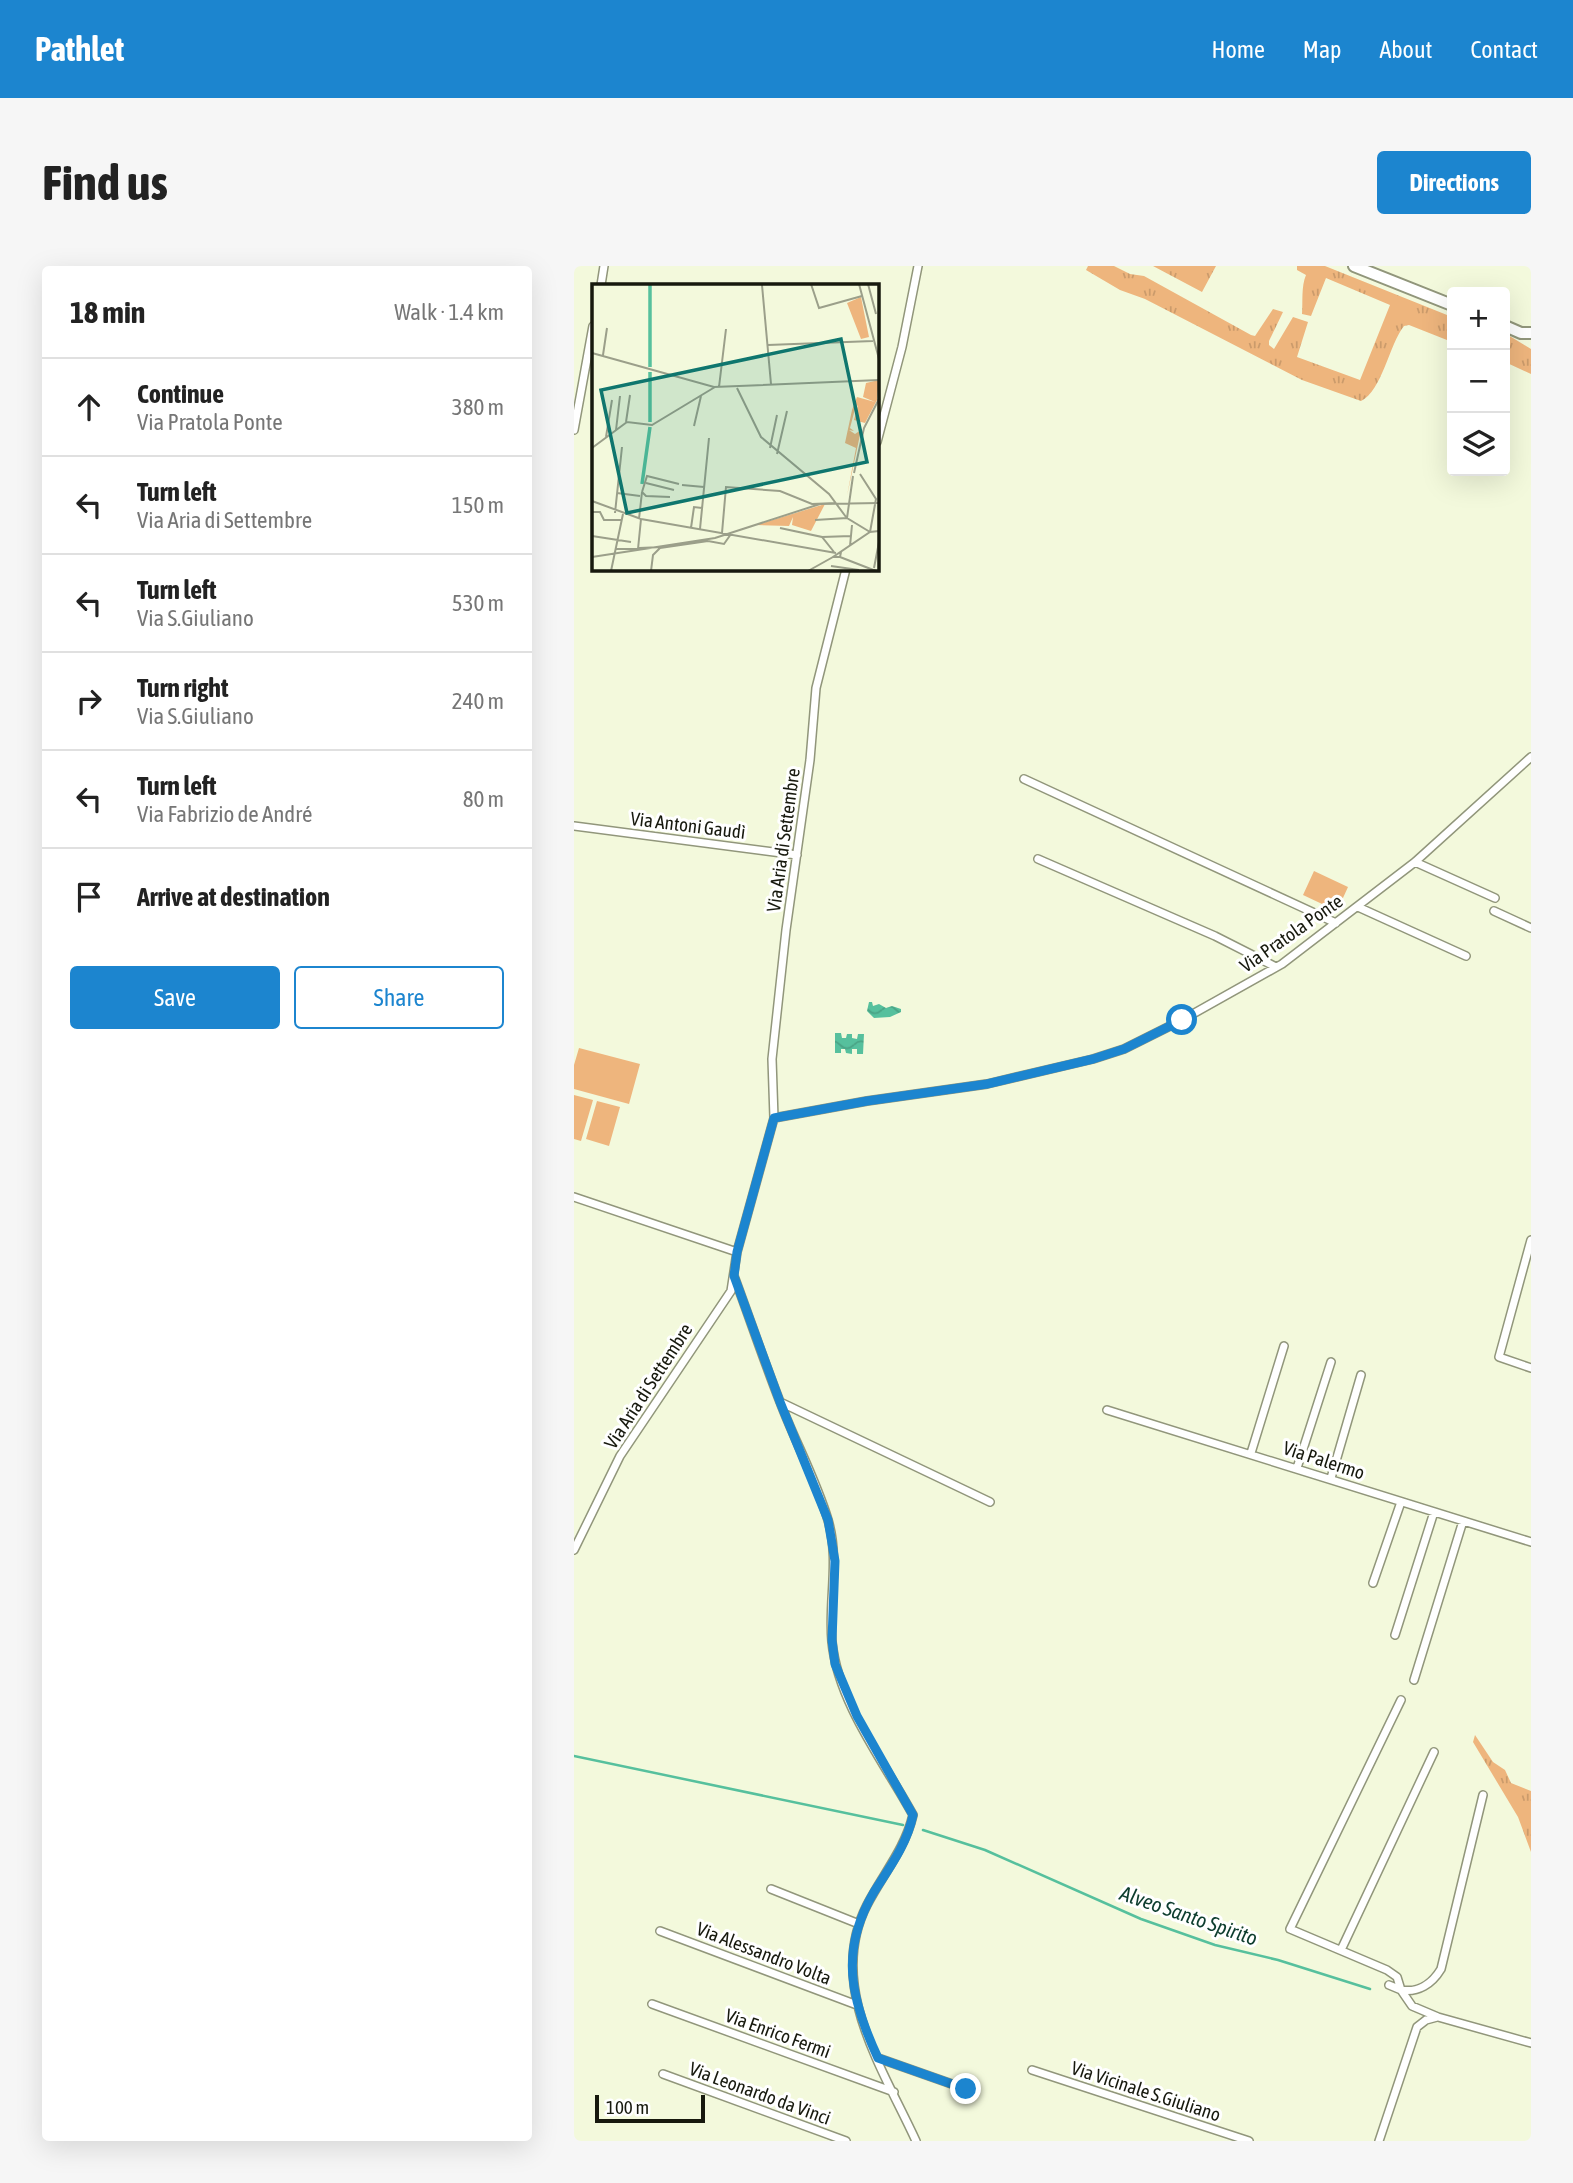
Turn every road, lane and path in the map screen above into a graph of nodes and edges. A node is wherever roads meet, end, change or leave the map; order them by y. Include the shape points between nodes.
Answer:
1 (604, 266) edge
2 (918, 266) edge
3 (1354, 266) edge
4 (601, 284) edge
5 (1447, 303) edge
6 (592, 331) edge
7 (1526, 333) edge
8 (1531, 341) edge
9 (574, 430) edge
10 (878, 438) edge
11 (846, 570) edge
12 (1531, 757) edge
13 (1024, 779) dead end
14 (574, 826) edge
15 (797, 855) junction
16 (1038, 859) dead end
17 (1415, 862) junction
18 (1495, 898) dead end
19 (1358, 906) junction
20 (1494, 911) dead end
21 (1336, 923) junction
22 (1531, 928) edge
23 (1466, 956) dead end
24 (1276, 967) junction
25 (774, 1118) junction
26 (574, 1197) edge
27 (1531, 1240) edge
28 (737, 1252) junction
29 (734, 1276) junction
30 (1284, 1346) dead end
31 (1331, 1362) dead end
32 (1531, 1368) edge
33 (1361, 1375) dead end
34 (780, 1402) junction
35 (1107, 1409) dead end
36 (1251, 1453) junction
37 (1297, 1468) junction
38 (1331, 1478) junction
39 (990, 1502) dead end
40 (1401, 1502) junction
41 (1434, 1512) junction
42 (1463, 1521) junction
43 (1531, 1542) edge
44 (574, 1550) edge
45 (1373, 1583) dead end
46 (1395, 1635) dead end
47 (1414, 1680) dead end
48 (1401, 1700) dead end
49 (1434, 1752) dead end
50 (1483, 1795) dead end
51 (771, 1889) dead end
52 (859, 1924) junction
53 (660, 1931) dead end
54 (1341, 1950) junction
55 (1389, 1984) dead end
56 (1401, 1990) junction
57 (652, 2004) dead end
58 (857, 2005) junction
59 (1438, 2017) junction
60 (1531, 2043) edge
61 (878, 2058) junction
62 (1032, 2070) dead end
63 (663, 2074) dead end
64 (966, 2089) dead end
65 (894, 2092) junction
66 (846, 2141) edge
67 (916, 2141) edge
68 (1249, 2141) edge
69 (1379, 2141) edge

1 - 4 street
2 - 10 street
3 - 5 main road
6 - 9 street
7 - 8 main road
11 - 15 street, Via Aria di Settembre via 816,688
12 - 17 street, Via Pratola Ponte
13 - 21 street
14 - 15 street, Via Antoni Gaudì
15 - 25 street, Via Aria di Settembre via 772,1059
16 - 24 street
17 - 18 street
17 - 19 street, Via Pratola Ponte
19 - 21 street, Via Pratola Ponte
19 - 23 street
20 - 22 street
21 - 24 street, Via Pratola Ponte
24 - 25 street, Via Pratola Ponte via 1170,1026 1093,1059 987,1084
25 - 28 street, Via Aria di Settembre
26 - 28 street
27 - 32 street via 1499,1357
28 - 29 street, Via Aria di Settembre
29 - 34 street
29 - 44 street, Via Aria di Settembre via 731,1291 620,1457
30 - 36 street
31 - 37 street
33 - 38 street
34 - 39 street
34 - 52 street via 828,1520 835,1561 835,1664 857,1716 913,1815 904,1844
35 - 36 street, Via Palermo
36 - 37 street, Via Palermo
37 - 38 street, Via Palermo
38 - 40 street, Via Palermo
40 - 41 street, Via Palermo
40 - 45 street
41 - 42 street, Via Palermo
41 - 46 street
42 - 43 street, Via Palermo
42 - 47 street
48 - 54 street via 1290,1929
49 - 54 street
50 - 56 street via 1441,1969 1424,1986
51 - 52 street
52 - 58 street via 851,1969
53 - 58 street, Via Alessandro Volta
54 - 56 street via 1387,1970 1397,1977
55 - 56 street
56 - 59 street via 1412,2006
57 - 65 street, Via Enrico Fermi
58 - 61 street
59 - 60 street
59 - 69 street via 1417,2027
61 - 64 street
61 - 65 street
62 - 68 street, Via Vicinale S.Giuliano
63 - 66 street, Via Leonardo da Vinci
65 - 67 street

